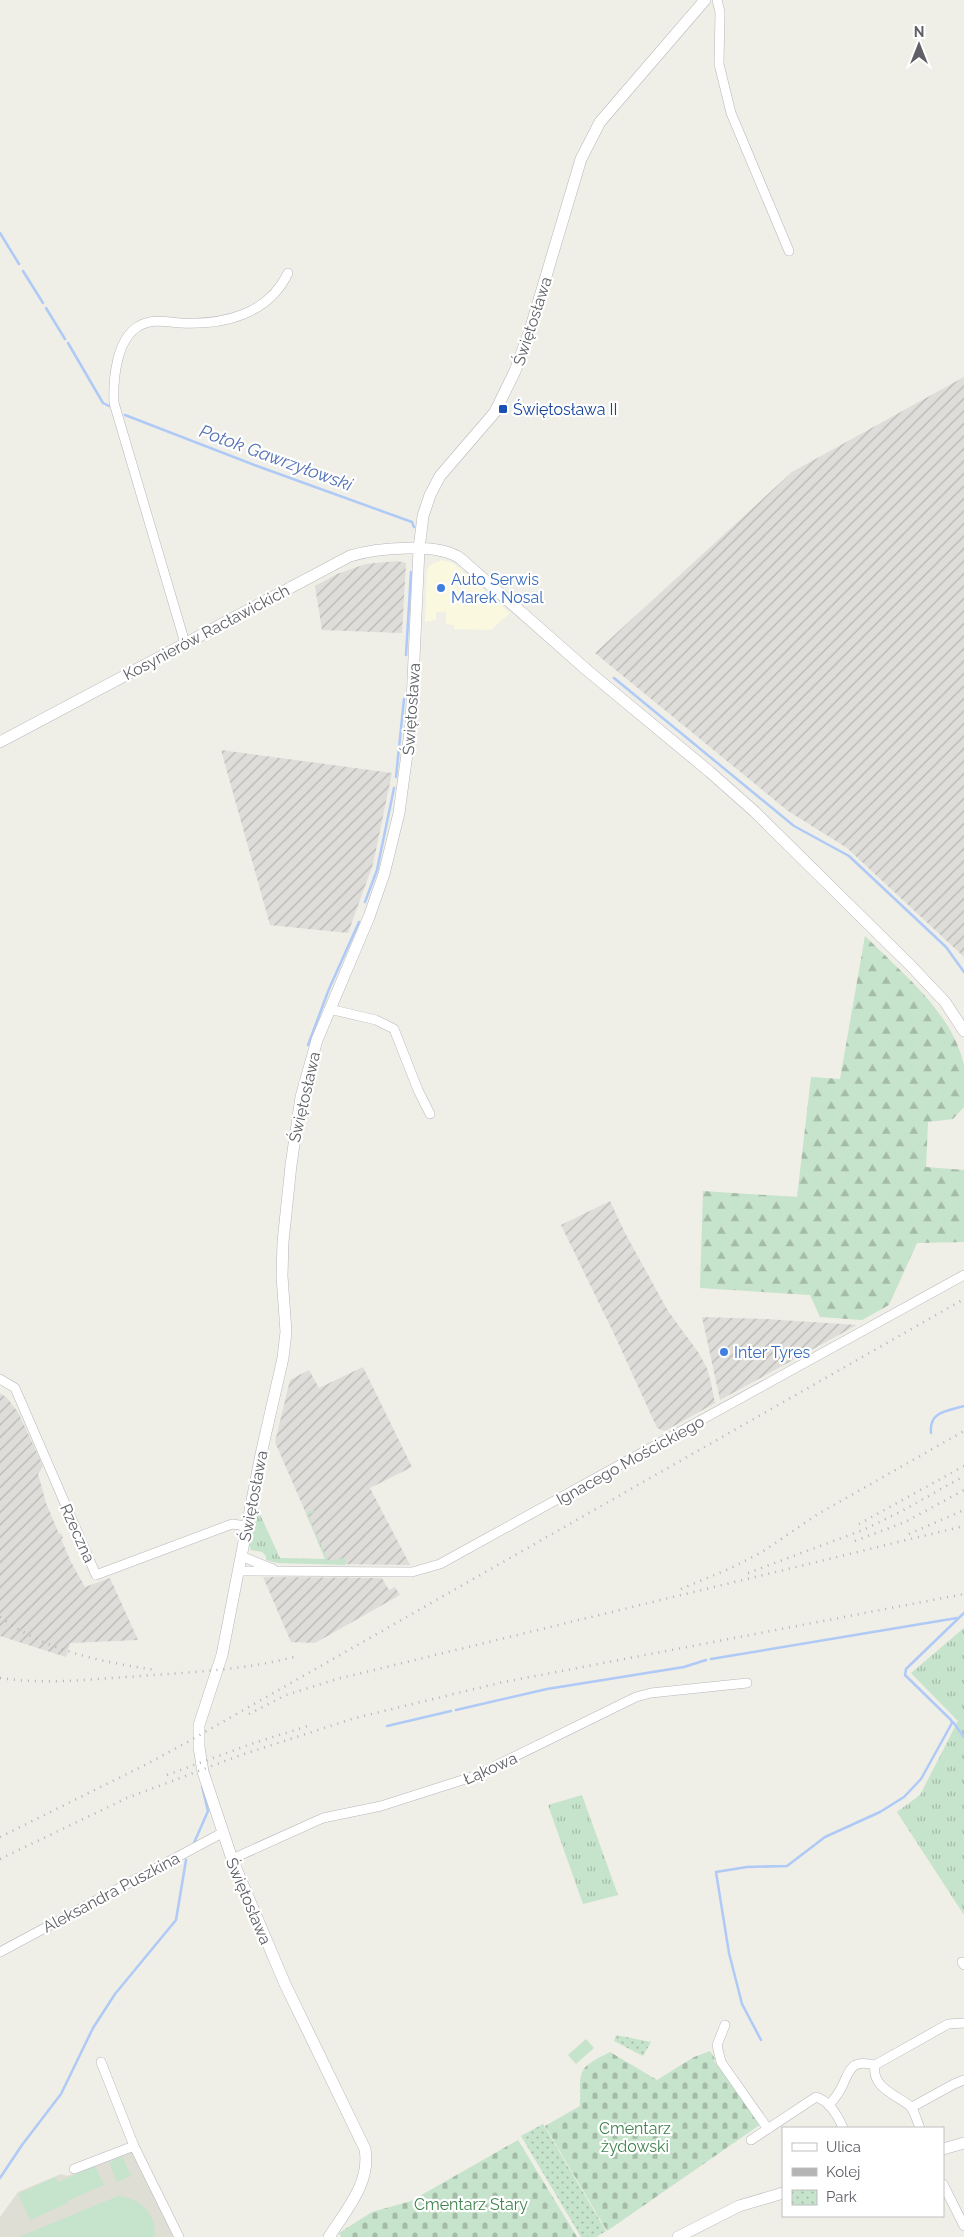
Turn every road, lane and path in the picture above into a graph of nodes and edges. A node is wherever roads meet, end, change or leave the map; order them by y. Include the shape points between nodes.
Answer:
1 (704, 0) edge
2 (717, 0) edge
3 (789, 251) dead end
4 (288, 273) dead end
5 (419, 549) junction
6 (185, 643) junction
7 (0, 742) edge
8 (329, 1009) junction
9 (964, 1031) edge
10 (430, 1114) dead end
11 (964, 1275) edge
12 (0, 1379) edge
13 (246, 1526) junction
14 (241, 1556) junction
15 (276, 1570) junction
16 (238, 1571) junction
17 (747, 1683) dead end
18 (222, 1833) junction
19 (232, 1859) junction
20 (0, 1952) edge
21 (964, 2023) edge
22 (725, 2025) dead end
23 (101, 2062) dead end
24 (875, 2066) junction
25 (964, 2080) edge
26 (829, 2106) junction
27 (912, 2107) junction
28 (843, 2127) edge
29 (920, 2127) edge
30 (768, 2128) junction
31 (751, 2140) dead end
32 (964, 2143) edge
33 (134, 2146) junction
34 (944, 2149) edge
35 (74, 2169) dead end
36 (944, 2186) edge
37 (782, 2193) edge
38 (964, 2226) edge
39 (179, 2237) edge
40 (330, 2237) edge
41 (678, 2237) edge

1 - 5 street, Świętosława via 592,134 515,371 495,412 435,485 423,516
2 - 3 street via 720,12 719,64 731,113
4 - 6 street via 264,304 240,316 217,322 160,320 139,325 125,340 122,350 115,376 114,403
5 - 6 street, Kosynierów Racławickich via 378,550 350,556
5 - 8 street, Świętosława via 411,724 399,813 375,900
5 - 9 street, Kosynierów Racławickich via 444,551 457,556 710,772 911,966 945,1002
6 - 7 street, Kosynierów Racławickich
8 - 10 street via 376,1020 394,1029
8 - 13 street, Świętosława via 311,1058 295,1131 282,1250 285,1348
11 - 15 street, Ignacego Mościckiego via 440,1564 412,1572
12 - 13 street, Rzeczna via 15,1388 96,1575 232,1524
13 - 14 street, Świętosława
14 - 15 street, Ignacego Mościckiego
14 - 16 street, Świętosława
15 - 16 street, Ignacego Mościckiego
16 - 18 street, Świętosława via 221,1656 214,1684 202,1711 199,1734 203,1772
17 - 19 street, Łąkowa via 636,1697 475,1776 381,1806 323,1818
18 - 19 street, Świętosława
18 - 20 street, Aleksandra Puszkina
19 - 40 street, Świętosława via 285,1984 365,2149 361,2184
21 - 24 street via 948,2024
22 - 30 street via 717,2045 720,2062
23 - 33 street
24 - 26 street via 858,2063 851,2068
24 - 27 street via 882,2088
25 - 27 street
26 - 28 street
26 - 30 street via 816,2097
27 - 29 street
30 - 31 street
32 - 34 street
33 - 35 street
33 - 39 street
36 - 38 street
37 - 41 street via 740,2206

